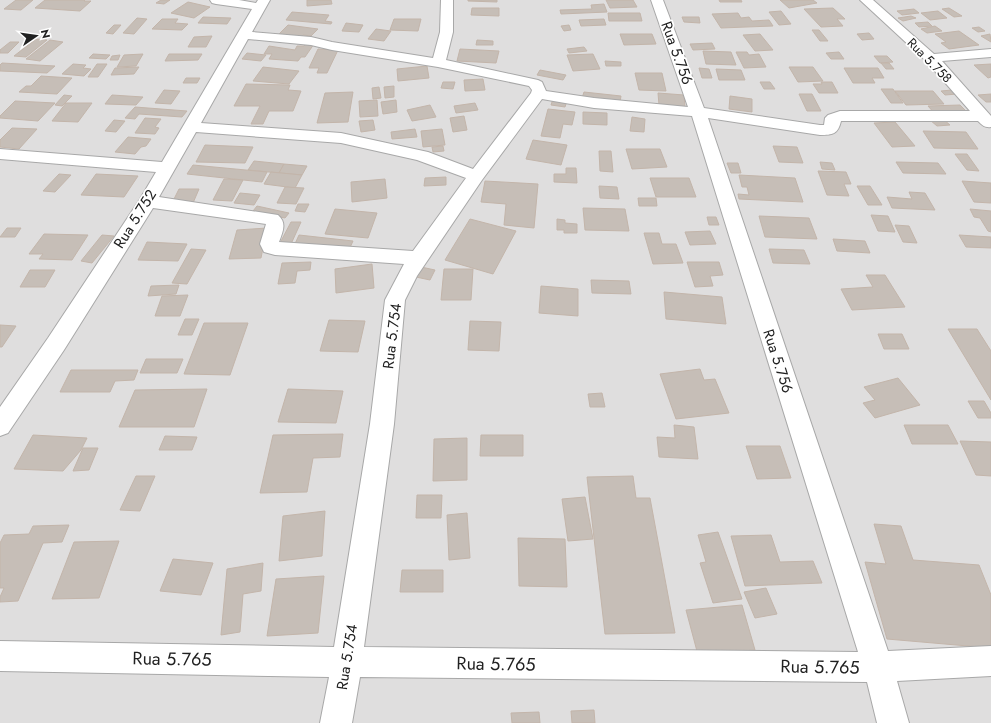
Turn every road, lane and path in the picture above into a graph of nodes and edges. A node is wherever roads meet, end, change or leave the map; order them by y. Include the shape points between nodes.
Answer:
1 (216, 0) edge
2 (447, 0) edge
3 (657, 0) edge
4 (866, 0) edge
5 (262, 3) edge
6 (243, 35) junction
7 (991, 53) edge
8 (931, 58) junction
9 (438, 63) junction
10 (538, 94) junction
11 (698, 112) junction
12 (987, 120) edge
13 (190, 127) junction
14 (0, 154) edge
15 (166, 168) junction
16 (476, 176) junction
17 (148, 201) junction
18 (418, 258) junction
19 (0, 426) edge
20 (0, 656) edge
21 (991, 661) edge
22 (347, 662) junction
23 (878, 667) junction
24 (336, 723) edge
25 (893, 723) edge

1 - 5 street
2 - 9 street via 448,25
3 - 11 street, Rua 5.756
4 - 8 street, Rua 5.758
5 - 6 street, Rua 5.752
6 - 9 street via 312,41
6 - 13 street, Rua 5.752
7 - 8 street
8 - 12 street, Rua 5.758
9 - 10 street via 533,83 539,87
10 - 11 street via 594,103
10 - 16 street, Rua 5.754
11 - 12 street via 828,130 832,127 833,118 840,116
11 - 23 street, Rua 5.756
13 - 15 street, Rua 5.752
13 - 16 street via 341,138 422,156
14 - 15 street
15 - 17 street, Rua 5.752
16 - 18 street, Rua 5.754
17 - 18 street via 272,219 275,228 269,244 275,248
17 - 19 street, Rua 5.752
18 - 22 street, Rua 5.754 via 395,300 382,424
20 - 22 street, Rua 5.765
21 - 23 street, Rua 5.765
22 - 23 street, Rua 5.765
22 - 24 street, Rua 5.754
23 - 25 street, Rua 5.756

